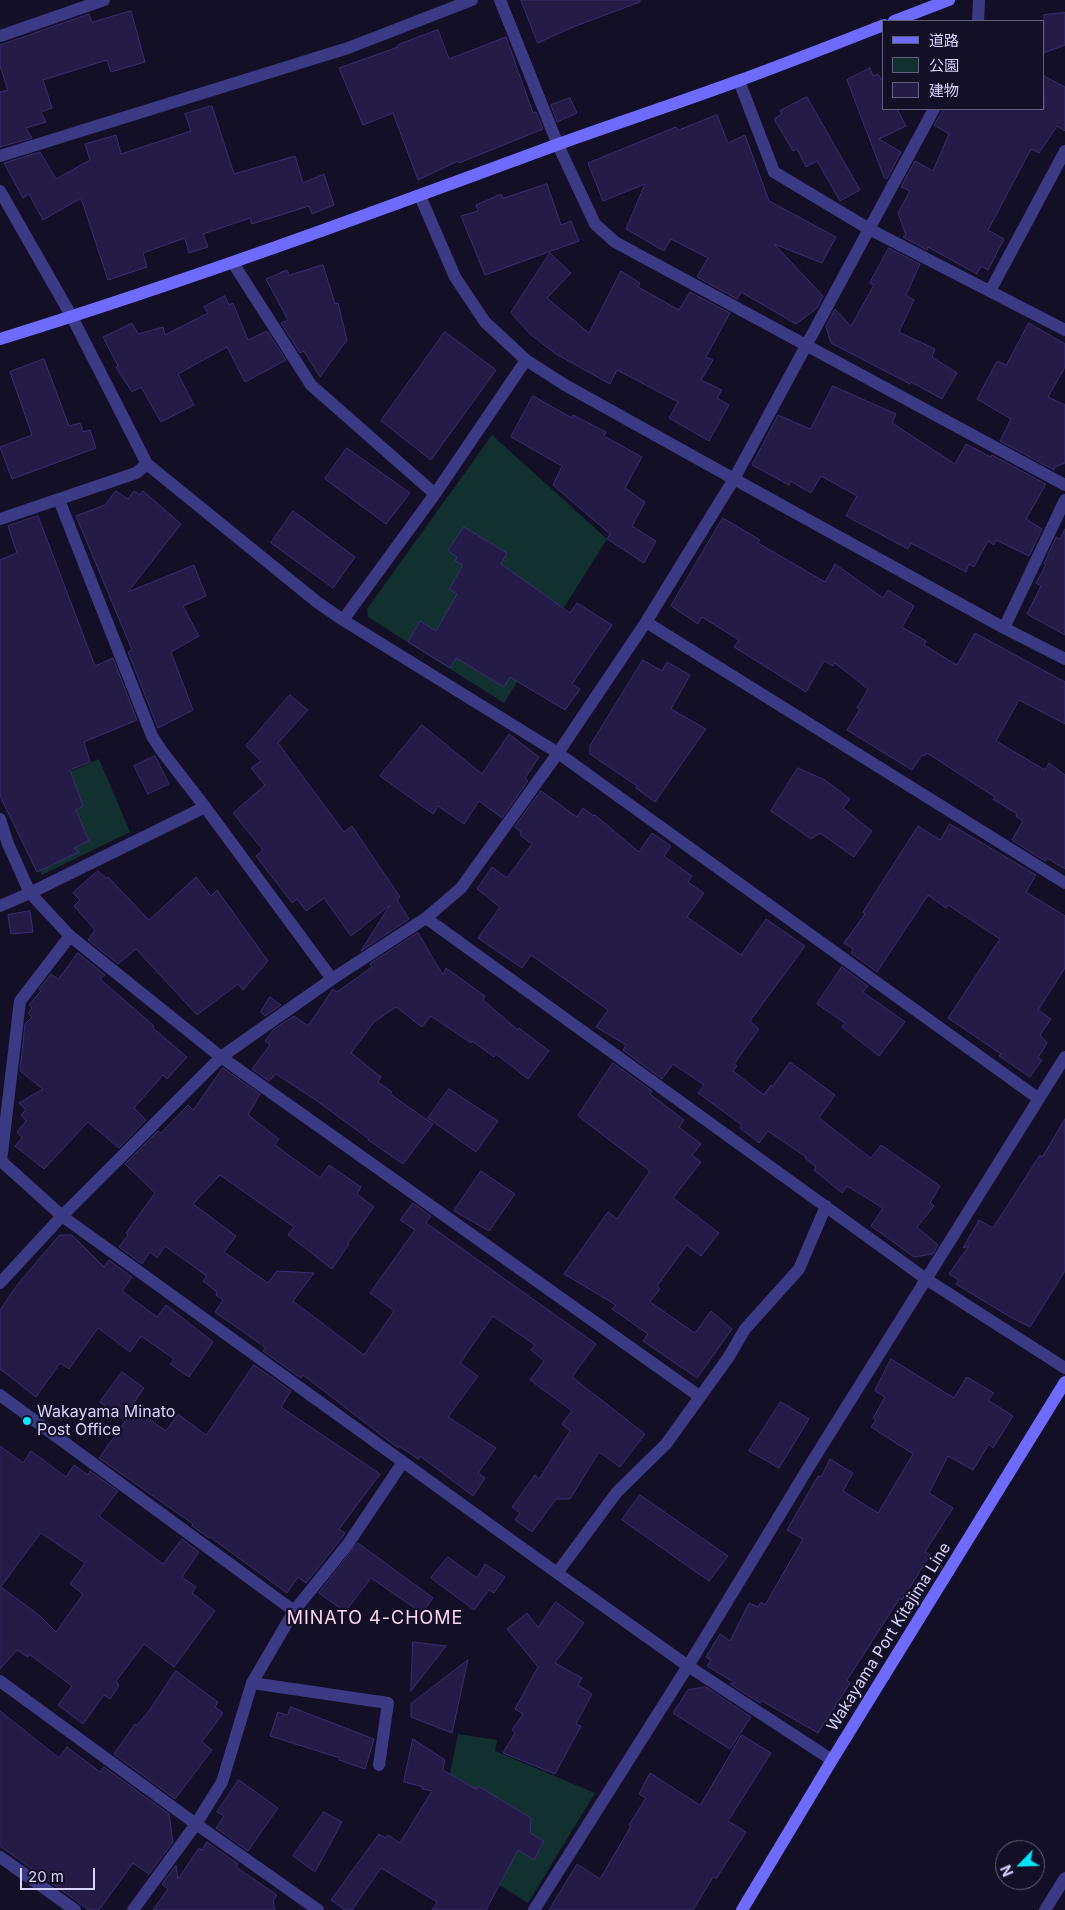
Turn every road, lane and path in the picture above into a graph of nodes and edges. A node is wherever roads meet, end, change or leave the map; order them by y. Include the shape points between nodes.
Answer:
1 (104, 0) edge
2 (472, 0) edge
3 (500, 0) edge
4 (949, 0) edge
5 (979, 0) edge
6 (897, 20) edge
7 (978, 20) edge
8 (882, 26) edge
9 (0, 36) edge
10 (739, 81) junction
11 (933, 110) edge
12 (558, 145) junction
13 (1065, 151) edge
14 (0, 156) edge
15 (0, 191) edge
16 (420, 196) junction
17 (869, 229) junction
18 (233, 263) junction
19 (990, 291) junction
20 (72, 317) junction
21 (1065, 330) edge
22 (0, 339) edge
23 (807, 344) junction
24 (526, 360) junction
25 (147, 464) junction
26 (734, 480) junction
27 (1065, 485) edge
28 (435, 494) junction
29 (59, 500) junction
30 (1065, 500) edge
31 (0, 519) edge
32 (343, 620) junction
33 (646, 622) junction
34 (1004, 628) junction
35 (1065, 660) edge
36 (558, 753) junction
37 (205, 807) junction
38 (0, 818) edge
39 (1065, 883) edge
40 (30, 893) junction
41 (0, 906) edge
42 (426, 918) junction
43 (70, 936) junction
44 (332, 979) junction
45 (221, 1057) junction
46 (1065, 1057) edge
47 (1039, 1099) junction
48 (0, 1161) edge
49 (826, 1206) junction
50 (62, 1216) junction
51 (926, 1279) junction
52 (0, 1283) edge
53 (1065, 1368) edge
54 (1065, 1382) edge
55 (0, 1395) edge
56 (699, 1396) junction
57 (403, 1462) junction
58 (557, 1573) junction
59 (294, 1611) junction
60 (688, 1666) junction
61 (0, 1681) edge
62 (252, 1683) junction
63 (832, 1760) junction
64 (379, 1766) dead end
65 (196, 1824) junction
66 (0, 1857) edge
67 (1065, 1878) edge
68 (75, 1910) edge
69 (133, 1910) edge
70 (318, 1910) edge
71 (534, 1910) edge
72 (742, 1910) edge
73 (1045, 1910) edge

1 - 9 street
2 - 14 street via 348,48
3 - 12 street
4 - 6 street
5 - 7 street
8 - 10 street
10 - 12 street
10 - 17 street via 774,172
11 - 17 street
12 - 16 street
12 - 23 street via 595,224 615,242
13 - 19 street
15 - 20 street
16 - 18 street
16 - 24 street via 455,277 485,322
17 - 19 street
17 - 23 street
18 - 20 street
18 - 28 street via 310,385
19 - 21 street
20 - 22 street
20 - 25 street
23 - 26 street
23 - 27 street
24 - 26 street
24 - 28 street
25 - 29 street via 136,473
25 - 32 street
26 - 33 street
26 - 34 street
28 - 32 street
29 - 31 street
29 - 37 street via 152,736
30 - 34 street
32 - 36 street
33 - 36 street
33 - 39 street
34 - 35 street
36 - 42 street via 461,888
36 - 47 street
37 - 40 street
37 - 44 street
38 - 40 street
40 - 41 street
40 - 43 street
42 - 44 street
42 - 49 street
43 - 45 street
43 - 48 street via 20,1001
44 - 45 street
45 - 50 street
45 - 56 street
46 - 47 street
47 - 51 street
48 - 50 street
49 - 51 street
49 - 56 street via 799,1268 745,1329
50 - 52 street
50 - 57 street
51 - 53 street
51 - 60 street
54 - 63 street, Wakayama Port Kitajima Line
55 - 59 street
56 - 58 street via 666,1444 617,1492
57 - 58 street
57 - 59 street via 348,1544
58 - 60 street
59 - 62 street
60 - 63 street
60 - 71 street
61 - 65 street
62 - 64 street via 388,1703
62 - 65 street via 222,1782
63 - 72 street, Wakayama Port Kitajima Line
65 - 69 street
65 - 70 street
66 - 68 street
67 - 73 street

